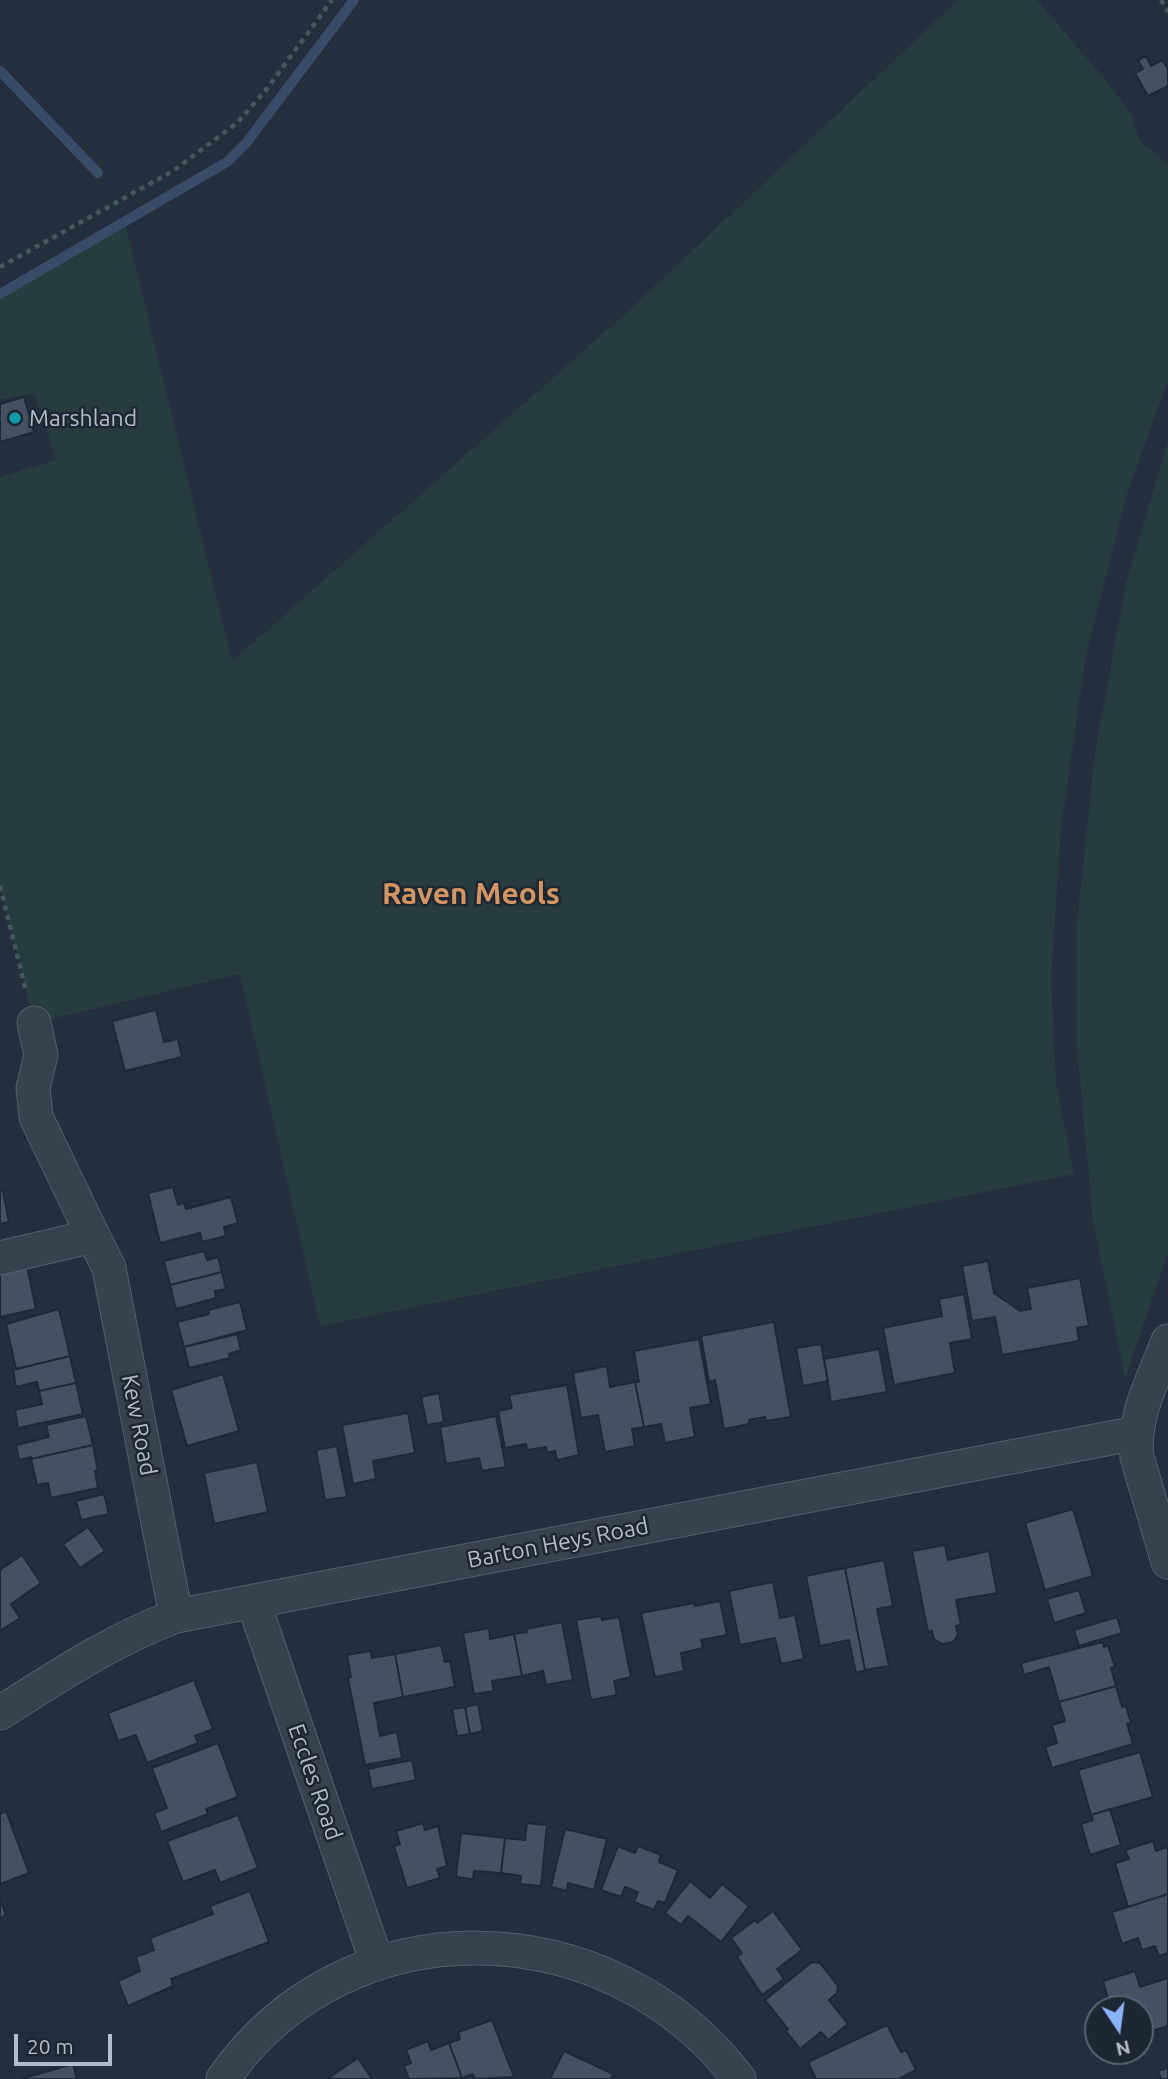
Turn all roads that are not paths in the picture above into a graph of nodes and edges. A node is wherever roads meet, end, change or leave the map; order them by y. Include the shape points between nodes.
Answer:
1 (34, 1023) road end
2 (93, 1236) junction
3 (0, 1258) edge
4 (1168, 1341) edge
5 (1137, 1433) junction
6 (1168, 1562) edge
7 (253, 1601) junction
8 (176, 1616) junction
9 (0, 1713) edge
10 (376, 1963) junction
11 (222, 2079) edge
12 (739, 2079) edge

1 - 2 street, Kew Road via 41,1055 33,1088 36,1117
2 - 3 street
2 - 8 street, Kew Road via 109,1268
4 - 5 street
5 - 6 street via 1137,1457
5 - 7 street, Barton Heys Road
7 - 8 street, Barton Heys Road
7 - 10 street, Eccles Road
8 - 9 street, Barton Heys Road via 100,1650
10 - 11 street via 327,1985 283,2015
10 - 12 street via 431,1951 487,1947 570,1961 622,1981 670,2010 712,2047

